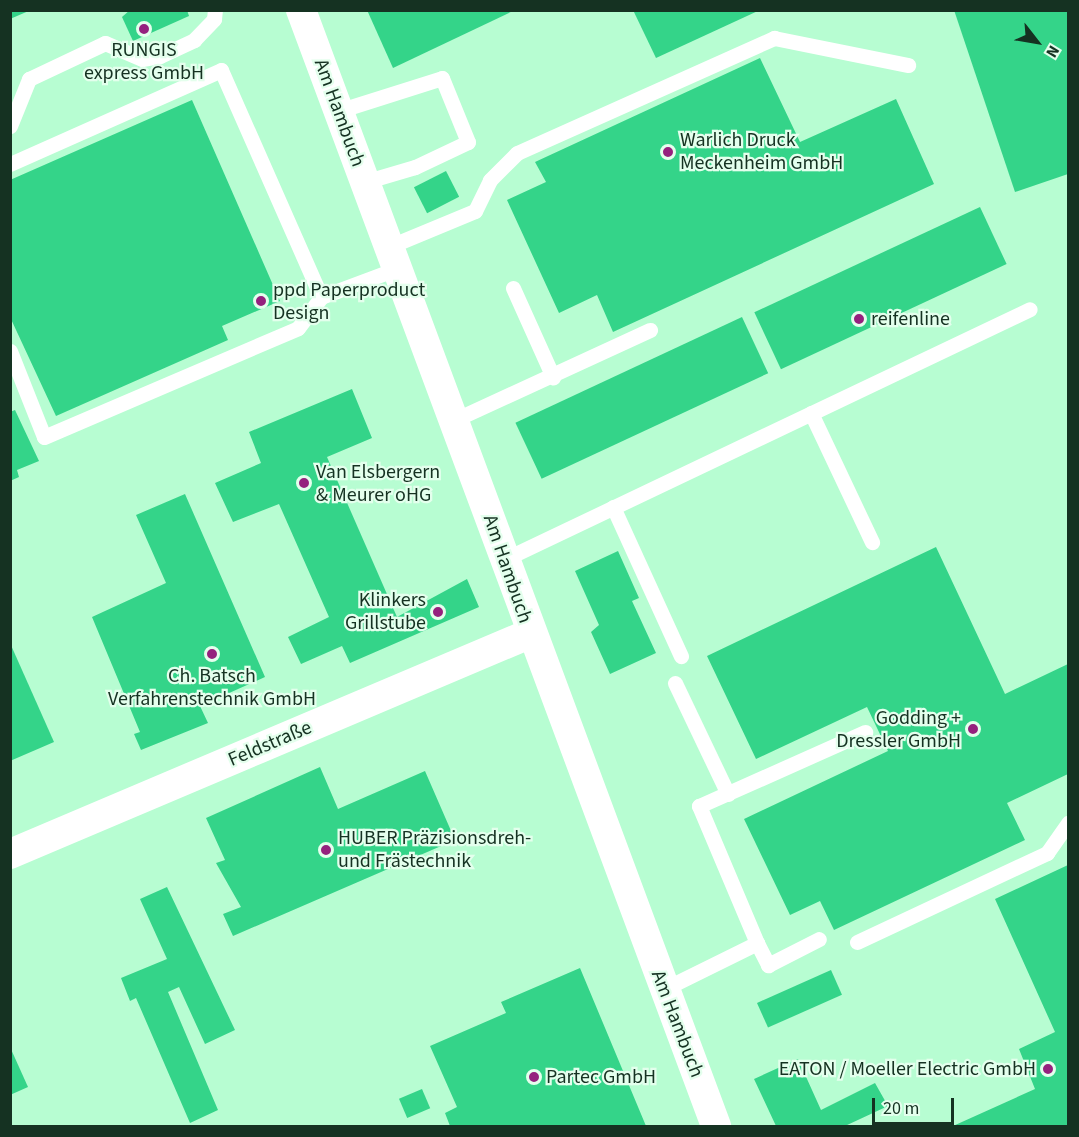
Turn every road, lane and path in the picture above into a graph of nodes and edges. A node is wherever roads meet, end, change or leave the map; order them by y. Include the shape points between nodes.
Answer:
1 (215, 10) edge
2 (302, 10) edge
3 (908, 65) dead end
4 (338, 111) junction
5 (10, 126) edge
6 (10, 164) edge
7 (364, 182) junction
8 (392, 258) junction
9 (513, 288) dead end
10 (321, 297) junction
11 (1030, 309) dead end
12 (650, 330) dead end
13 (10, 351) edge
14 (553, 377) junction
15 (811, 413) junction
16 (452, 422) junction
17 (613, 507) junction
18 (872, 542) dead end
19 (505, 559) junction
20 (529, 634) junction
21 (681, 656) dead end
22 (675, 683) dead end
23 (865, 732) dead end
24 (728, 794) junction
25 (1068, 824) edge
26 (10, 854) edge
27 (819, 939) dead end
28 (857, 942) dead end
29 (757, 944) junction
30 (664, 989) junction
31 (716, 1126) edge

1 - 5 lane via 214,19 194,40 160,56 142,59 105,43 29,80
2 - 4 street, Am Hambuch
3 - 8 lane via 774,38 518,153 490,180 475,211
4 - 7 street, Am Hambuch
4 - 7 lane via 442,78 468,142 415,167
6 - 10 lane via 221,70
7 - 8 street, Am Hambuch
8 - 10 lane
8 - 16 street, Am Hambuch
9 - 14 lane
10 - 13 lane via 298,328 44,437
11 - 15 lane
12 - 14 lane
14 - 16 lane
15 - 17 lane
15 - 18 lane
16 - 19 street, Am Hambuch
17 - 19 lane
17 - 21 lane
19 - 20 street, Am Hambuch
20 - 26 street, Feldstraße
20 - 30 street, Am Hambuch
22 - 24 lane
23 - 24 lane
24 - 29 lane via 699,806
25 - 28 lane via 1047,853
27 - 29 lane via 768,965
29 - 30 lane
30 - 31 street, Am Hambuch

